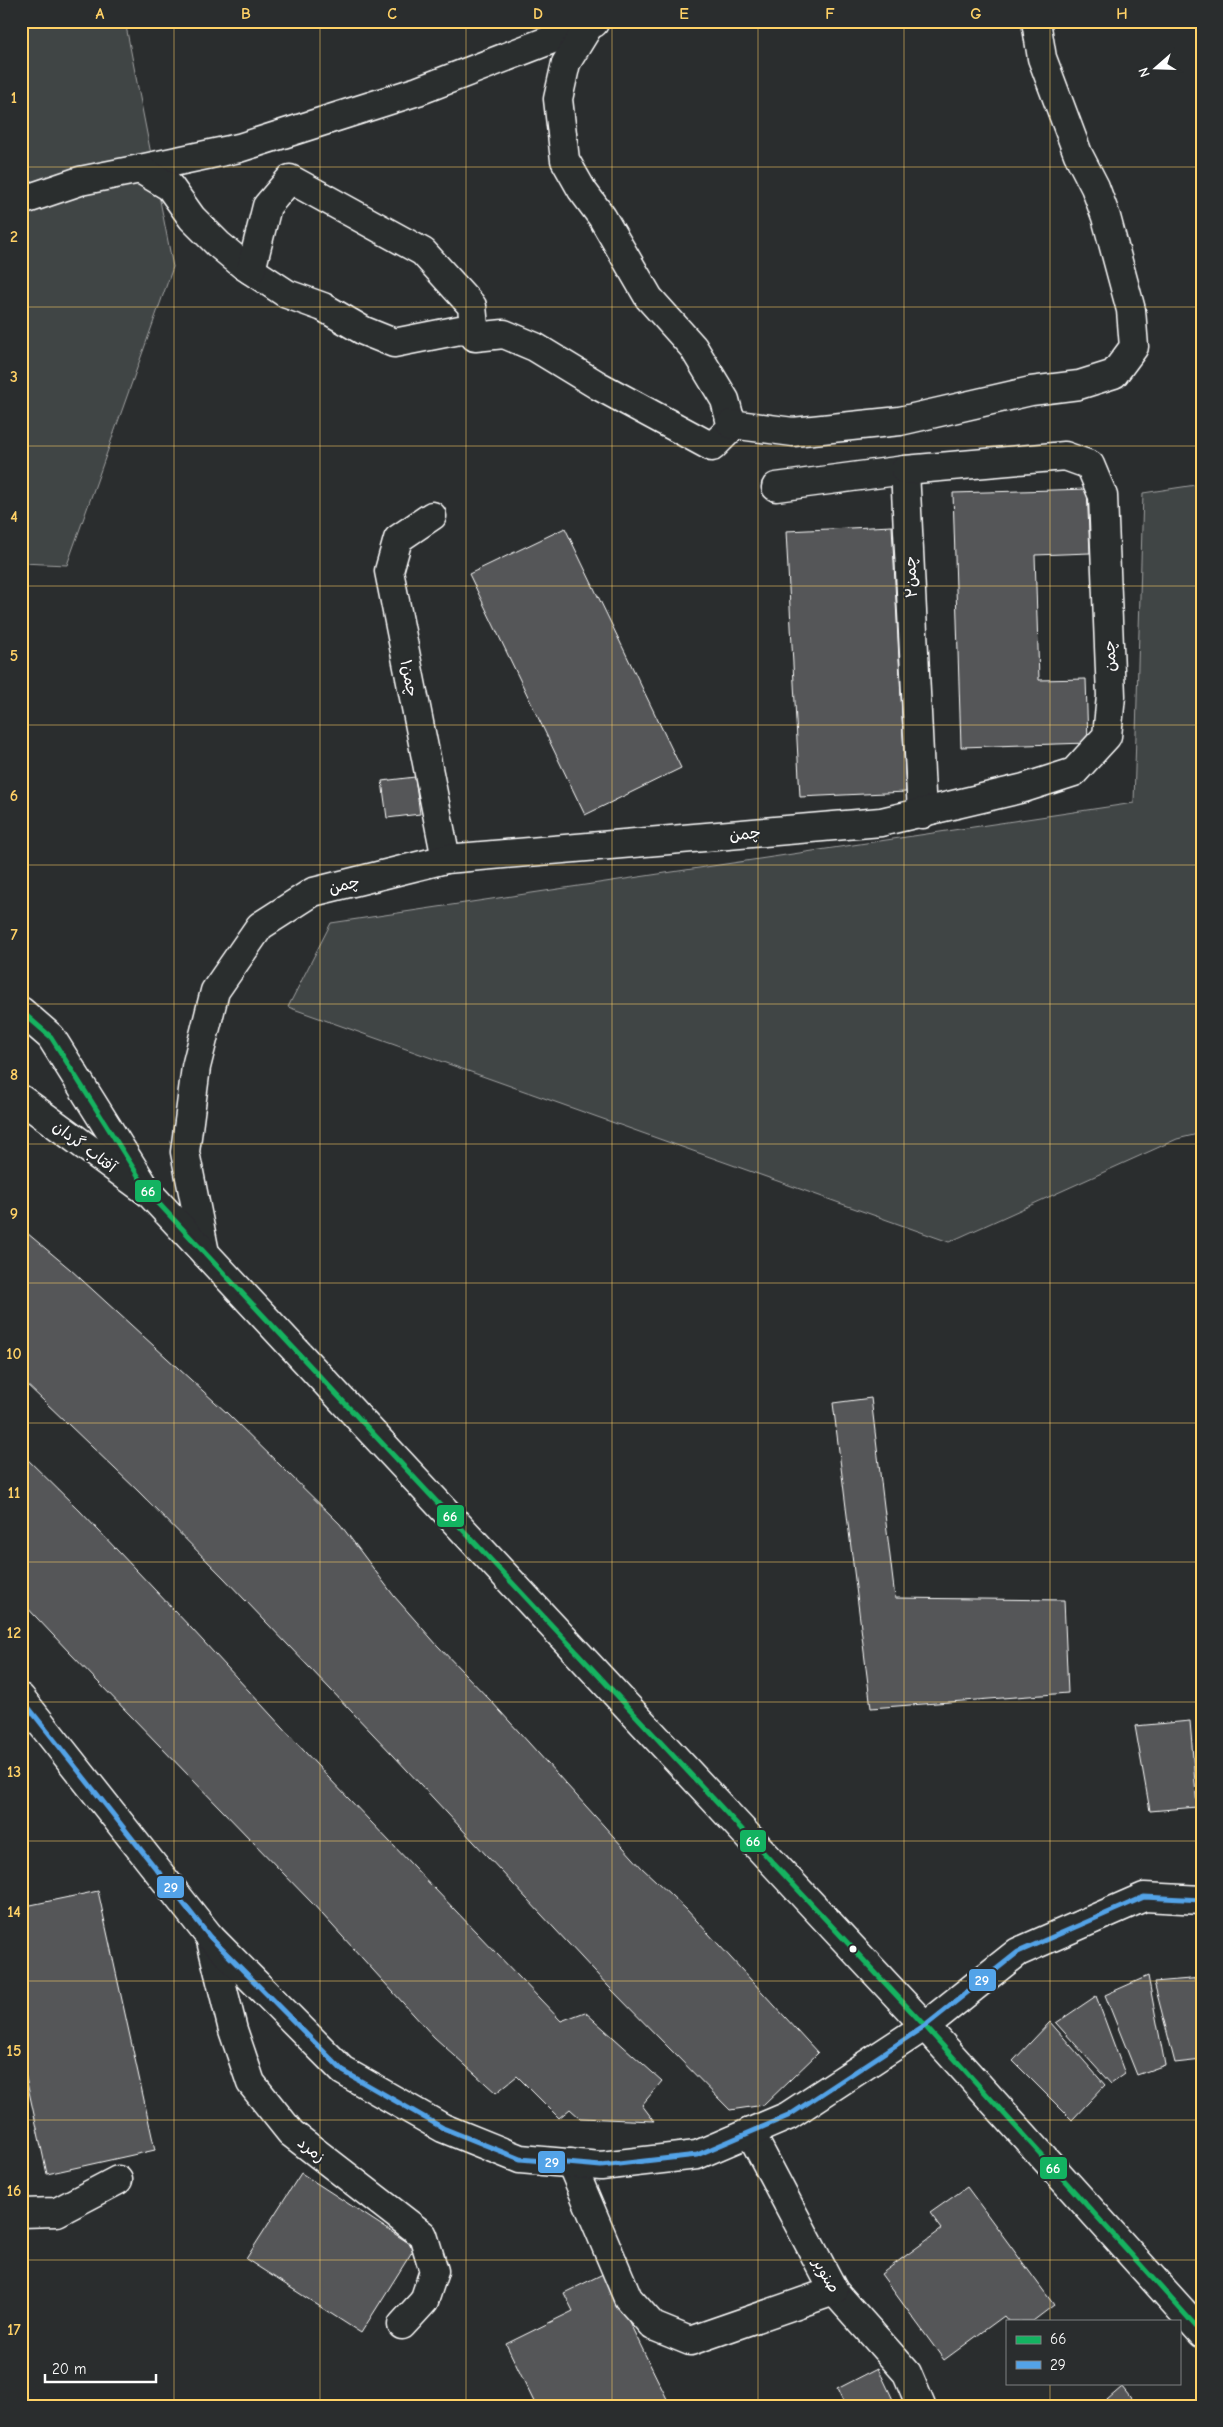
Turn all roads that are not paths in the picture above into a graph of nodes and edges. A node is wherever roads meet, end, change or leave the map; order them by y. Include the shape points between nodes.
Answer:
1 (1036, 21) edge
2 (594, 23) edge
3 (140, 169) junction
4 (21, 201) edge
5 (251, 270) junction
6 (474, 332) junction
7 (731, 424) junction
8 (904, 470) junction
9 (776, 487) dead end
10 (432, 516) dead end
11 (922, 814) junction
12 (446, 859) junction
13 (21, 1011) edge
14 (21, 1099) edge
15 (149, 1193) junction
16 (205, 1253) junction
17 (21, 1698) edge
18 (1202, 1900) edge
19 (210, 1937) junction
20 (925, 2026) junction
21 (750, 2132) junction
22 (571, 2163) junction
23 (118, 2180) dead end
24 (21, 2213) edge
25 (834, 2291) junction
26 (402, 2325) dead end
27 (1202, 2332) edge
28 (921, 2406) edge

1 - 7 street via 1042,58 1106,217 1131,310 1134,347 1114,374 1079,385 1031,391 900,421 793,432
2 - 3 street via 418,91 239,148
2 - 7 street via 566,63 558,99 565,160 649,298 693,347 724,400
3 - 4 street via 80,181
3 - 5 street via 170,187 192,218
5 - 6 street via 287,294 324,307 394,343 460,330
5 - 6 street via 267,206 290,179 422,252 472,306
6 - 7 street via 475,337 504,334 536,346 599,386 712,447 732,427
8 - 9 street
8 - 11 street, چمن۲
8 - 11 street, چمن via 1065,456 1090,465 1103,496 1111,696 1107,736 1074,772
10 - 12 street, چمن۱ via 398,538 388,571
11 - 12 street, چمن via 881,822
12 - 16 street, چمن via 313,892 260,926 215,991 196,1067 185,1152
13 - 15 street via 51,1037
14 - 15 street, آفتاب گردان
15 - 16 street
16 - 20 street
17 - 19 street
18 - 20 street via 1144,1896 1018,1952
19 - 22 street via 342,2071 443,2128 511,2156
19 - 26 street, زمرد via 233,2030 251,2083 291,2133 423,2235 434,2271 424,2301
20 - 21 street via 788,2116
20 - 27 street
21 - 22 street via 697,2155 601,2166
21 - 25 street, صنوبر
22 - 25 street via 628,2298 653,2326 690,2341
23 - 24 street via 56,2212
25 - 28 street, صنوبر via 906,2374

